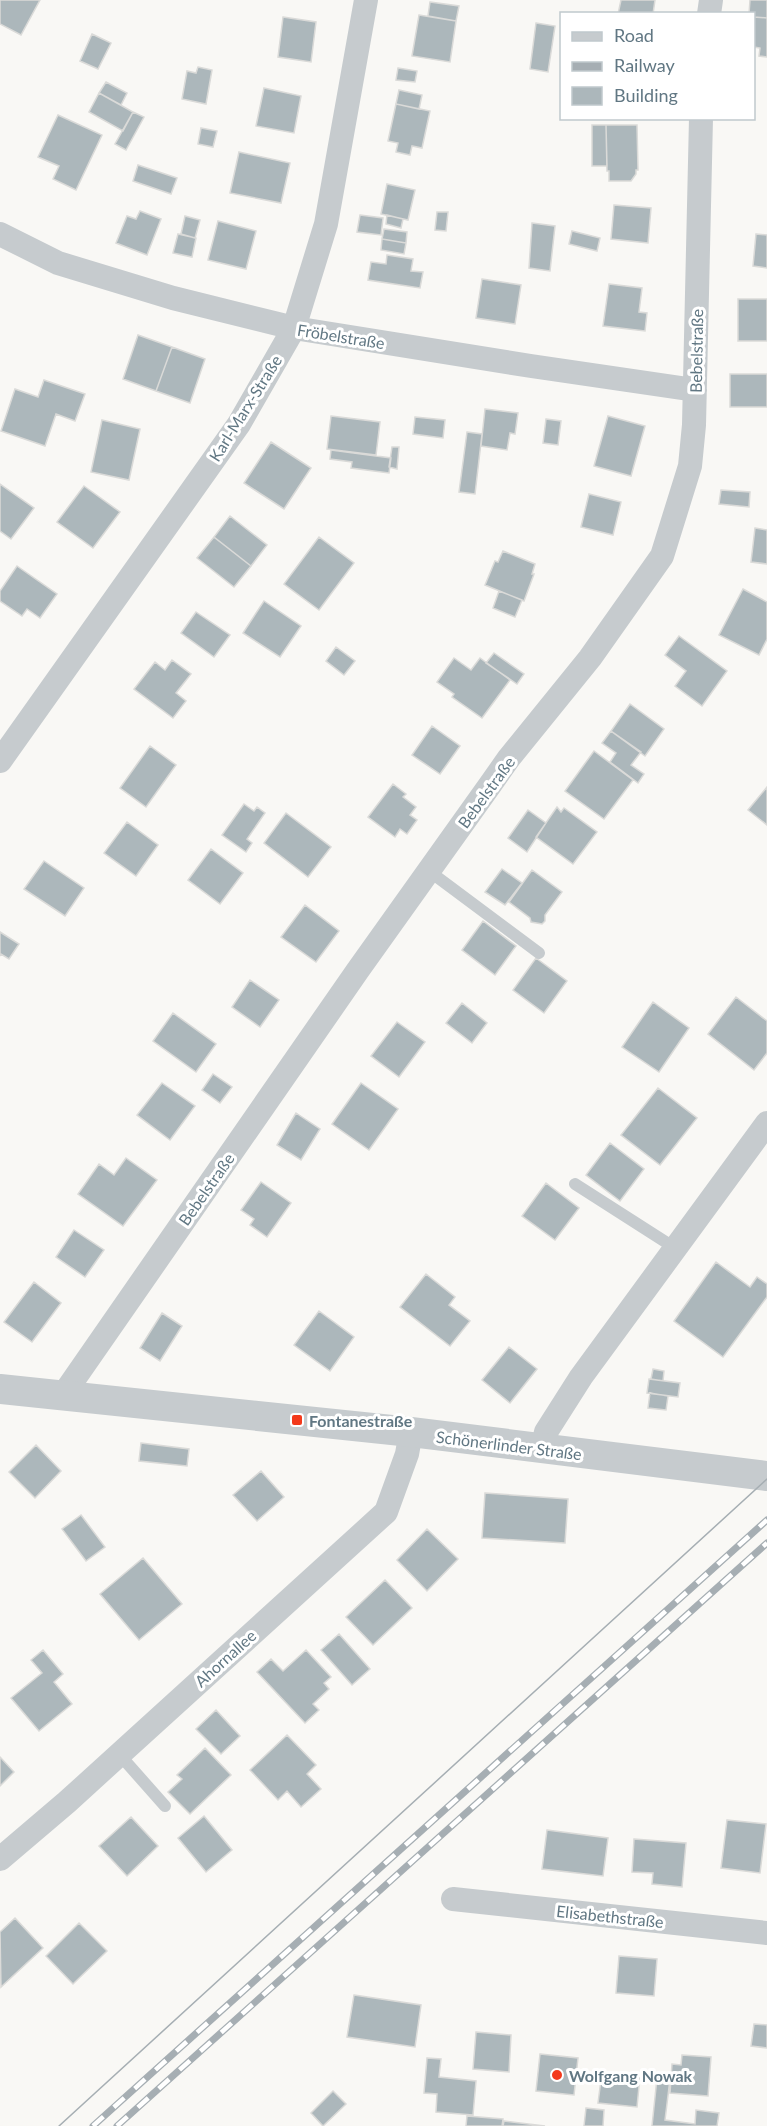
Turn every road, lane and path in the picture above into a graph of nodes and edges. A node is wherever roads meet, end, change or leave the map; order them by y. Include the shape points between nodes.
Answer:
1 (366, 0) edge
2 (701, 120) edge
3 (0, 234) edge
4 (294, 328) junction
5 (695, 390) junction
6 (0, 761) edge
7 (429, 871) junction
8 (539, 952) dead end
9 (767, 1123) edge
10 (576, 1184) dead end
11 (675, 1248) junction
12 (0, 1389) edge
13 (63, 1395) junction
14 (411, 1432) junction
15 (542, 1449) junction
16 (767, 1476) edge
17 (119, 1754) junction
18 (165, 1806) dead end
19 (0, 1859) edge
20 (453, 1899) dead end
21 (767, 1933) edge

1 - 4 street, Karl-Marx-Straße via 326,224
2 - 5 street, Bebelstraße
3 - 4 street, Fröbelstraße via 58,263 173,298
4 - 5 street, Fröbelstraße
4 - 6 street, Karl-Marx-Straße via 239,424
5 - 7 street, Bebelstraße via 690,466 662,556
7 - 8 lane
7 - 13 street, Bebelstraße
9 - 11 street
10 - 11 lane
11 - 15 street via 581,1377 546,1432
12 - 13 street, Schönerlinder Straße
13 - 14 street, Schönerlinder Straße
14 - 15 street, Schönerlinder Straße
14 - 17 street, Ahornallee via 386,1512
15 - 16 street, Schönerlinder Straße
17 - 18 lane
17 - 19 street, Ahornallee
20 - 21 street, Elisabethstraße

